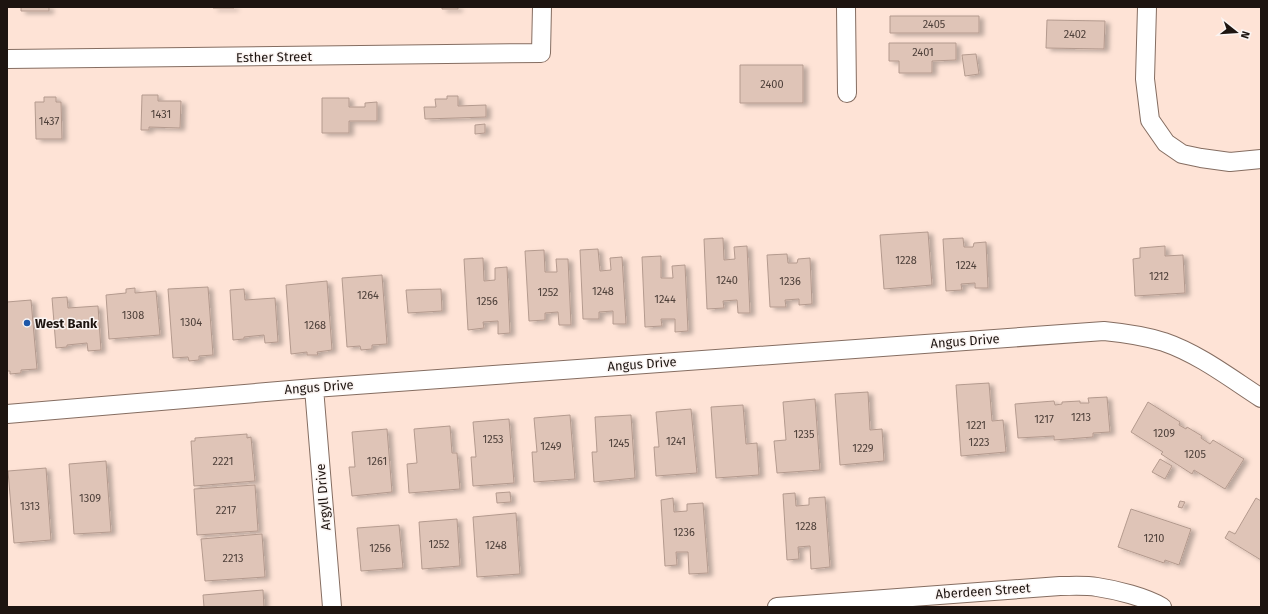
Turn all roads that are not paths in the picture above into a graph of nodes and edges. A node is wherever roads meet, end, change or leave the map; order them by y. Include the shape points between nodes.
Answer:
1 (542, 7) edge
2 (846, 7) edge
3 (1147, 7) edge
4 (7, 59) edge
5 (847, 93) dead end
6 (1261, 159) edge
7 (314, 388) junction
8 (1261, 398) edge
9 (7, 414) edge
10 (332, 607) edge
11 (777, 607) edge
12 (1162, 607) edge

1 - 4 street, Esther Street via 542,53
2 - 5 street
3 - 6 street via 1145,79 1150,120 1166,143 1182,154 1201,158 1230,162
7 - 8 street, Angus Drive via 1104,331 1165,342 1195,356
7 - 9 street, Angus Drive
7 - 10 street, Argyll Drive
11 - 12 street, Aberdeen Street via 1060,586 1097,587 1124,593

